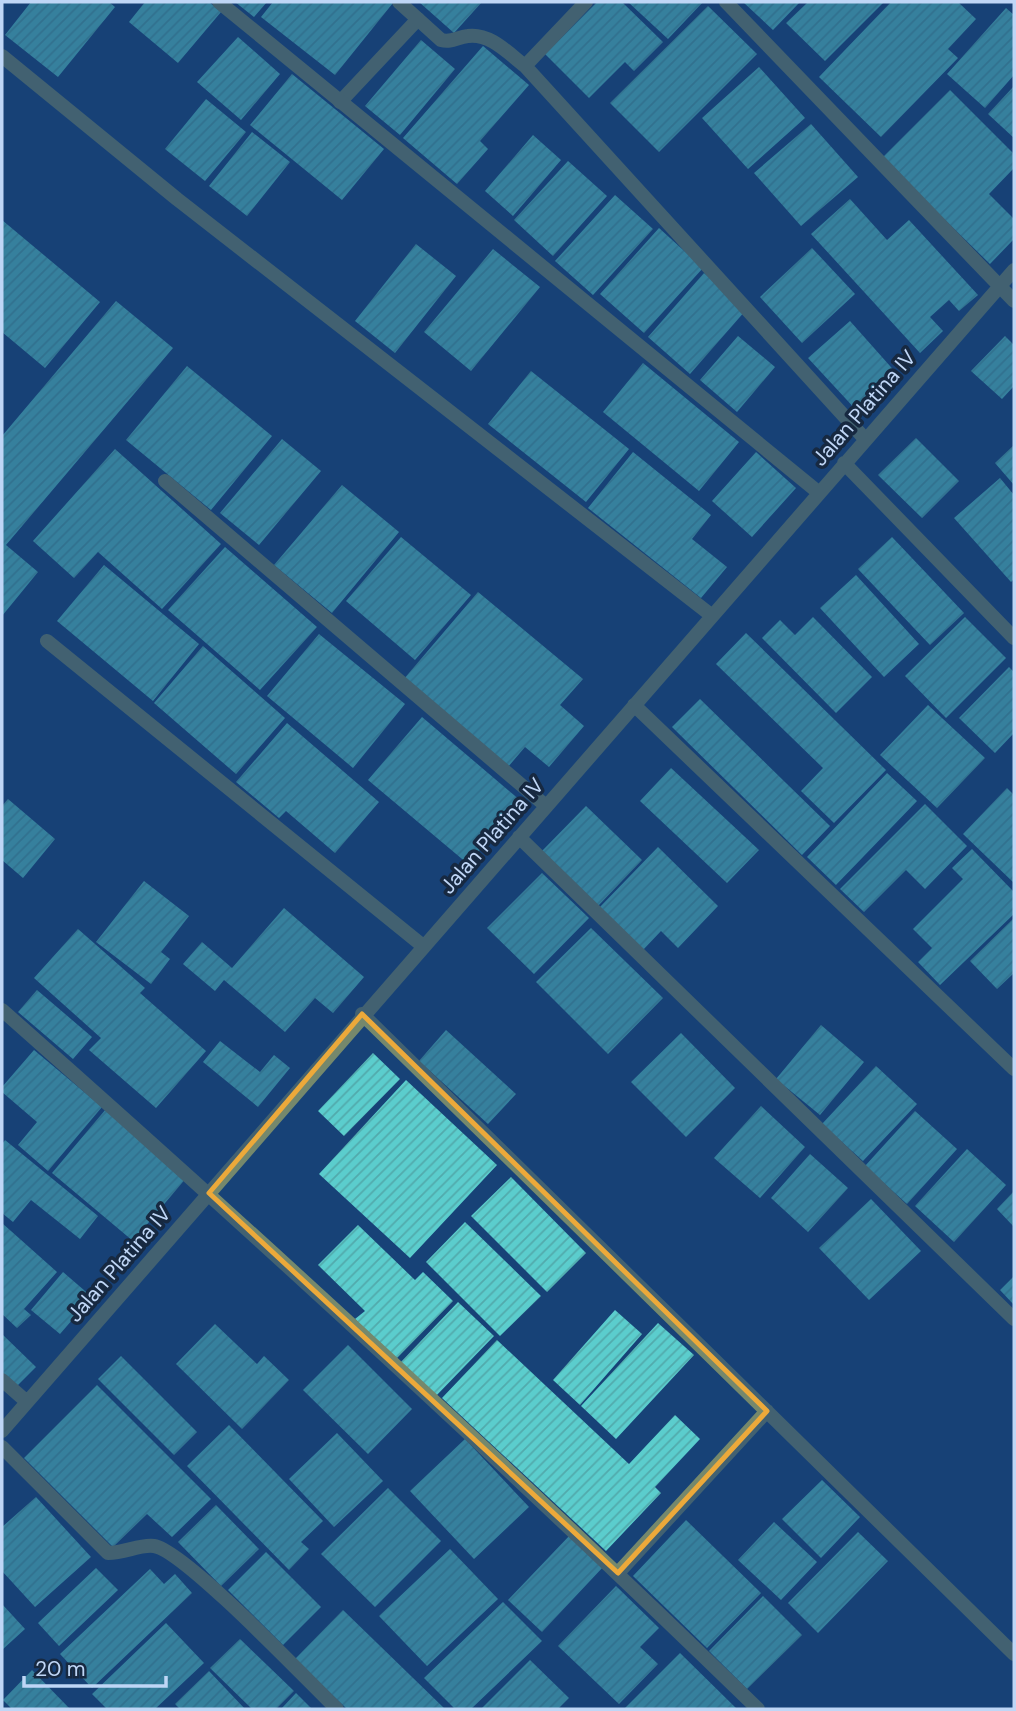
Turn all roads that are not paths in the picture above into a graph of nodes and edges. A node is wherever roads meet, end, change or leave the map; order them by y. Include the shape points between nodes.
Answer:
1 (219, 2) edge
2 (399, 2) edge
3 (586, 2) edge
4 (726, 2) edge
5 (418, 19) junction
6 (2, 56) edge
7 (525, 66) junction
8 (340, 102) junction
9 (1014, 270) edge
10 (1000, 287) junction
11 (1014, 301) edge
12 (865, 439) junction
13 (844, 463) junction
14 (165, 481) dead end
15 (818, 492) junction
16 (711, 615) junction
17 (1014, 638) edge
18 (47, 641) dead end
19 (634, 705) junction
20 (546, 806) junction
21 (519, 837) junction
22 (423, 946) junction
23 (2, 1010) edge
24 (362, 1014) junction
25 (1014, 1069) edge
26 (209, 1193) junction
27 (1014, 1319) edge
28 (2, 1380) edge
29 (27, 1402) junction
30 (767, 1411) junction
31 (2, 1431) edge
32 (2, 1447) edge
33 (618, 1573) junction
34 (1014, 1654) edge
35 (337, 1709) edge
36 (758, 1709) edge

1 - 8 street
2 - 5 street
3 - 7 street
4 - 10 street
5 - 7 street via 441,40 481,36
5 - 8 street
6 - 16 street via 199,216
7 - 12 street
8 - 15 street
9 - 10 street, Jalan Platina IV
10 - 11 street
10 - 12 street, Jalan Platina IV
12 - 13 street, Jalan Platina IV
13 - 15 street, Jalan Platina IV
13 - 17 street
14 - 20 street
15 - 16 street, Jalan Platina IV
16 - 19 street, Jalan Platina IV
18 - 22 street
19 - 20 street, Jalan Platina IV
19 - 25 street
20 - 21 street, Jalan Platina IV
21 - 22 street, Jalan Platina IV
21 - 27 street
22 - 24 street, Jalan Platina IV
23 - 26 street
24 - 26 street, Jalan Platina IV
24 - 30 street
26 - 29 street, Jalan Platina IV
26 - 33 street
28 - 29 street
29 - 31 street, Jalan Platina IV
30 - 33 street
30 - 34 street
32 - 35 street via 108,1553 155,1546 168,1552 222,1596
33 - 36 street

